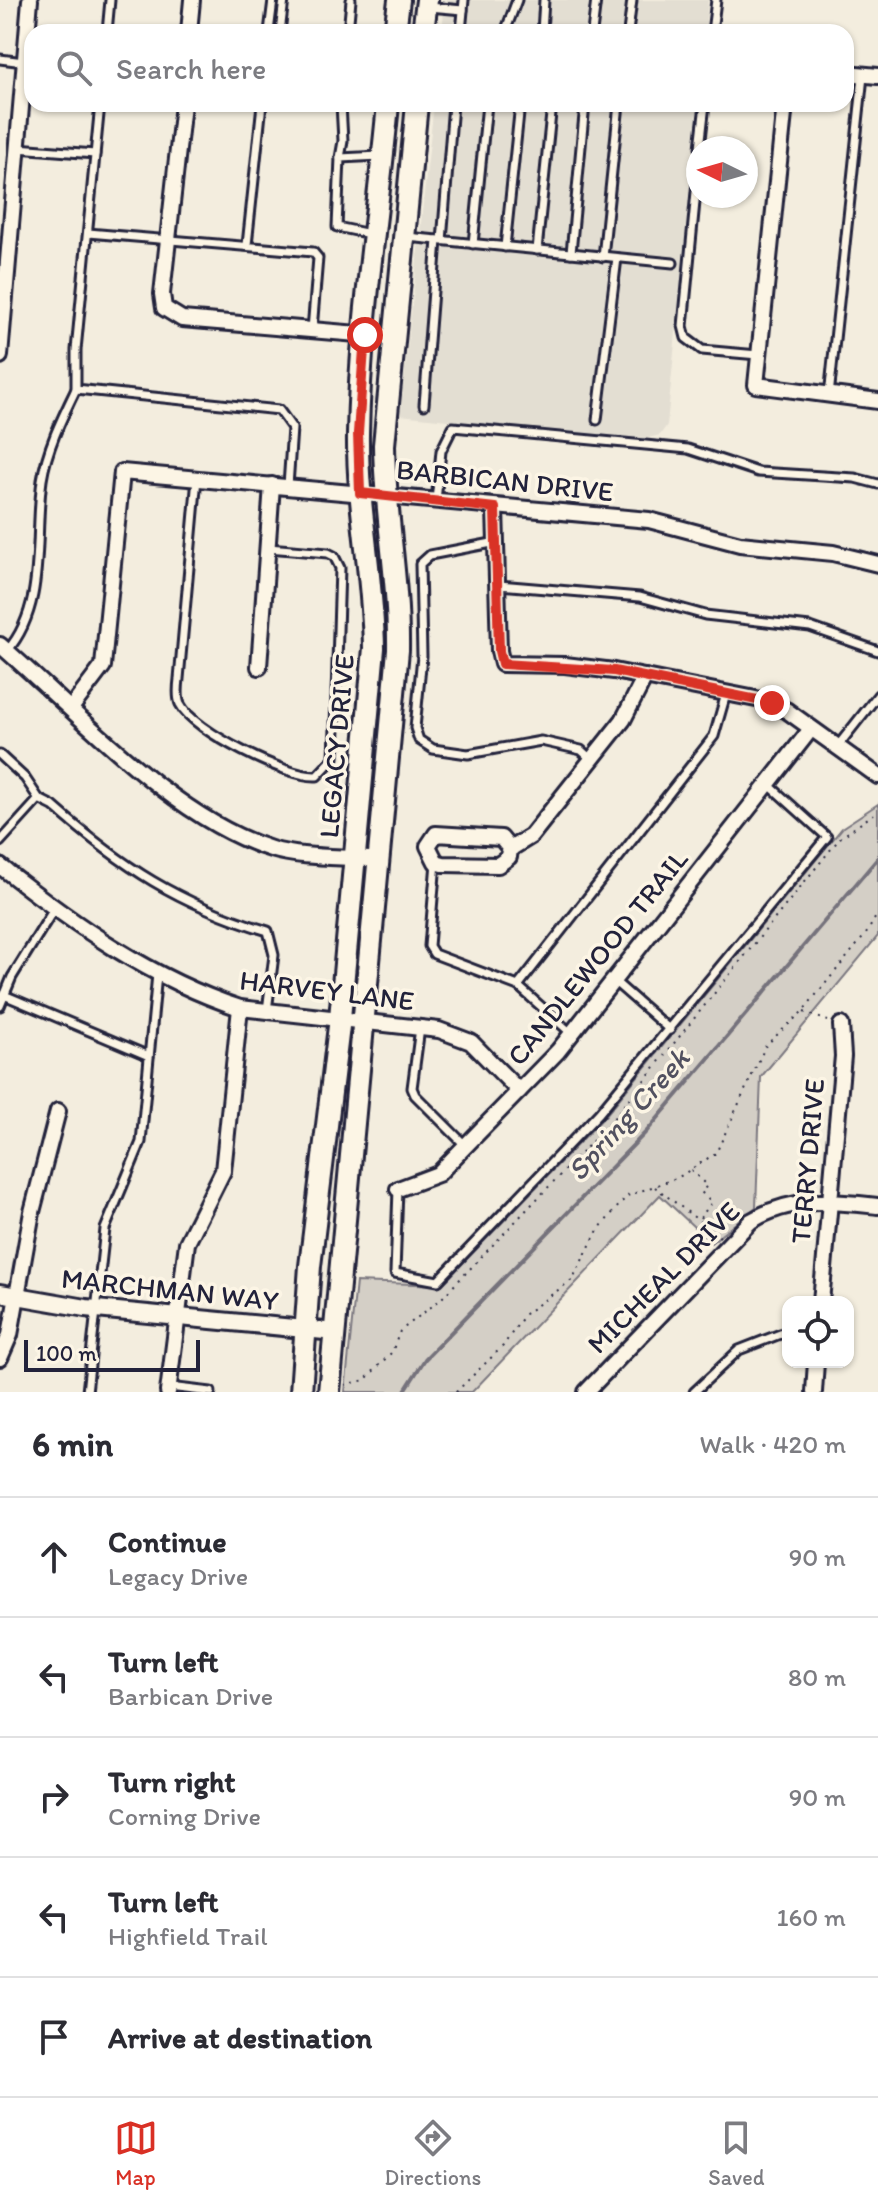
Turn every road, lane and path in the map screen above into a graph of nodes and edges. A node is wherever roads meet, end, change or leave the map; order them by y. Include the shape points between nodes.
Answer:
1 (30, 0) edge
2 (110, 0) edge
3 (192, 0) edge
4 (273, 0) edge
5 (284, 0) edge
6 (351, 0) edge
7 (399, 0) edge
8 (464, 0) edge
9 (517, 0) edge
10 (544, 0) edge
11 (596, 0) edge
12 (632, 0) edge
13 (716, 0) edge
14 (426, 4) edge
15 (463, 10) junction
16 (28, 24) edge
17 (108, 24) edge
18 (190, 24) edge
19 (270, 24) edge
20 (281, 24) edge
21 (349, 24) edge
22 (396, 24) edge
23 (424, 24) edge
24 (462, 24) edge
25 (508, 24) edge
26 (542, 24) edge
27 (593, 24) edge
28 (629, 24) edge
29 (713, 24) edge
30 (0, 59) edge
31 (24, 62) joint
32 (871, 75) edge
33 (99, 112) edge
34 (182, 112) edge
35 (261, 112) edge
36 (341, 112) edge
37 (387, 112) edge
38 (404, 112) edge
39 (416, 112) edge
40 (452, 112) edge
41 (486, 112) edge
42 (519, 112) edge
43 (551, 112) edge
44 (584, 112) edge
45 (618, 112) edge
46 (704, 112) edge
47 (784, 112) edge
48 (701, 136) edge
49 (8, 148) edge
50 (95, 154) junction
51 (383, 155) junction
52 (340, 158) junction
53 (411, 158) junction
54 (694, 208) edge
55 (88, 233) junction
56 (376, 235) junction
57 (404, 237) junction
58 (167, 238) junction
59 (5, 240) edge
60 (440, 241) junction
61 (473, 244) junction
62 (247, 245) junction
63 (505, 247) junction
64 (537, 250) junction
65 (571, 253) junction
66 (603, 257) junction
67 (617, 258) junction
68 (673, 263) dead end
69 (2, 319) edge
70 (312, 330) junction
71 (365, 335) junction
72 (393, 337) junction
73 (758, 355) junction
74 (0, 356) edge
75 (76, 389) junction
76 (829, 396) junction
77 (878, 401) edge
78 (424, 405) dead end
79 (597, 420) dead end
80 (197, 477) junction
81 (878, 484) edge
82 (272, 485) junction
83 (288, 486) junction
84 (360, 493) junction
85 (385, 495) junction
86 (436, 501) junction
87 (495, 508) junction
88 (497, 542) junction
89 (268, 548) junction
90 (878, 564) edge
91 (499, 585) junction
92 (4, 648) edge
93 (878, 651) edge
94 (259, 667) dead end
95 (645, 677) junction
96 (726, 694) junction
97 (878, 695) edge
98 (72, 707) junction
99 (811, 729) junction
100 (837, 747) junction
101 (0, 755) edge
102 (592, 760) junction
103 (878, 776) edge
104 (768, 784) junction
105 (39, 799) junction
106 (0, 842) edge
107 (510, 849) junction
108 (353, 857) junction
109 (380, 860) junction
110 (436, 862) junction
111 (0, 866) edge
112 (54, 909) junction
113 (878, 913) edge
114 (157, 974) junction
115 (614, 981) junction
116 (518, 986) junction
117 (4, 995) junction
118 (0, 1006) edge
119 (240, 1008) junction
120 (267, 1011) junction
121 (802, 1012) junction
122 (340, 1018) junction
123 (364, 1021) junction
124 (841, 1025) joint
125 (420, 1028) junction
126 (670, 1030) junction
127 (572, 1034) junction
128 (149, 1056) junction
129 (519, 1091) junction
130 (58, 1111) dead end
131 (466, 1146) junction
132 (691, 1170) junction
133 (654, 1186) junction
134 (398, 1189) joint
135 (829, 1201) junction
136 (878, 1206) edge
137 (700, 1219) junction
138 (727, 1243) junction
139 (8, 1296) edge
140 (821, 1296) edge
141 (96, 1309) junction
142 (177, 1317) junction
143 (307, 1330) junction
144 (335, 1332) junction
145 (782, 1333) edge
146 (0, 1358) edge
147 (816, 1368) edge
148 (169, 1390) edge
149 (87, 1392) edge
150 (211, 1392) edge
151 (301, 1392) edge
152 (329, 1392) edge
153 (456, 1392) edge
154 (586, 1392) edge
155 (694, 1392) edge
156 (814, 1392) edge

1 - 16 street
2 - 17 lane
3 - 18 street
4 - 19 lane
5 - 20 lane
6 - 21 lane
7 - 22 main road
8 - 15 lane
9 - 25 lane
10 - 26 lane
11 - 27 lane
12 - 28 lane
13 - 29 lane
14 - 15 lane
14 - 23 main road
15 - 24 lane
30 - 31 lane
31 - 49 street
32 - 76 lane
33 - 50 lane
34 - 58 street
35 - 62 lane
36 - 52 lane
37 - 51 main road, LEGACY DRIVE
38 - 53 main road via 403,148
39 - 53 main road, LEGACY DRIVE
40 - 60 lane
41 - 61 lane
42 - 63 lane
43 - 64 lane
44 - 65 lane
45 - 66 lane
46 - 48 lane
47 - 73 street
49 - 50 lane
49 - 59 street
50 - 55 lane
51 - 52 lane
51 - 56 main road, LEGACY DRIVE
52 - 56 lane via 337,227
53 - 57 main road, LEGACY DRIVE
54 - 73 lane via 686,338 702,350
55 - 58 lane
55 - 75 lane
56 - 57 main road
56 - 71 main road, LEGACY DRIVE
57 - 60 lane
57 - 72 main road, LEGACY DRIVE
58 - 62 lane
58 - 70 street via 164,308 182,319
59 - 69 street
60 - 61 lane
60 - 78 lane
61 - 63 lane
62 - 70 lane via 317,254
63 - 64 lane
64 - 65 lane
65 - 66 lane
66 - 67 lane
67 - 68 lane
67 - 79 lane
69 - 74 street
70 - 71 street
71 - 72 street
71 - 84 main road, LEGACY DRIVE
72 - 85 main road, LEGACY DRIVE
73 - 76 street via 756,385
75 - 83 lane via 279,410 292,428
75 - 92 lane via 42,479 30,614 20,636
76 - 77 street
80 - 82 street, BARBICAN DRIVE
80 - 89 lane via 180,703 246,753 317,776 334,758 340,568 328,553
80 - 98 street, BARBICAN DRIVE via 122,472 103,666
81 - 86 lane via 758,472 688,449 453,427 441,451
82 - 83 street, BARBICAN DRIVE
82 - 89 street
83 - 84 street, BARBICAN DRIVE
84 - 85 street, BARBICAN DRIVE
84 - 108 main road, LEGACY DRIVE via 374,648
85 - 86 street, BARBICAN DRIVE
85 - 109 main road, LEGACY DRIVE via 399,637
86 - 87 street, BARBICAN DRIVE
87 - 88 street
87 - 90 street, BARBICAN DRIVE via 649,520 740,544 833,553
88 - 91 street
88 - 102 lane via 430,555 420,564 422,656 415,728 419,740 433,749 468,754 541,741 581,750
89 - 94 street
91 - 93 lane via 640,597 705,615 810,627
91 - 95 street via 502,664 565,665
92 - 98 street
95 - 96 street
95 - 102 street via 623,720
96 - 99 street via 772,703
96 - 116 lane via 714,736
97 - 100 lane
98 - 108 street via 189,811 235,836 274,850
99 - 100 street
99 - 104 street, CANDLEWOOD TRAIL
100 - 103 street
101 - 105 lane
102 - 107 street via 531,836
104 - 115 street, CANDLEWOOD TRAIL
104 - 126 lane via 827,837
105 - 106 lane
105 - 120 lane via 137,875 268,931 274,955
107 - 110 street via 498,865
107 - 110 street via 495,836 436,834 428,846
108 - 109 street
108 - 122 main road, LEGACY DRIVE
109 - 123 main road, LEGACY DRIVE
110 - 116 lane via 429,946 434,954
111 - 112 street, HARVEY LANE
112 - 114 street, HARVEY LANE
112 - 117 lane
113 - 121 path
114 - 119 street, HARVEY LANE
114 - 128 lane
115 - 126 lane
115 - 127 street, CANDLEWOOD TRAIL
116 - 127 lane
117 - 118 lane
117 - 128 lane
119 - 120 street, HARVEY LANE
119 - 142 street via 223,1171 187,1243
120 - 122 street, HARVEY LANE
121 - 124 path
121 - 132 path via 766,1045 716,1153
122 - 123 street, HARVEY LANE
122 - 143 main road, LEGACY DRIVE
123 - 125 street, HARVEY LANE
123 - 144 main road, LEGACY DRIVE
124 - 135 street, TERRY DRIVE via 842,1072
125 - 129 street, HARVEY LANE via 471,1042
125 - 131 lane via 412,1088
126 - 134 lane via 599,1113 438,1281 395,1273
127 - 129 street, CANDLEWOOD TRAIL
128 - 141 lane via 141,1142 105,1229
129 - 131 street, CANDLEWOOD TRAIL
130 - 139 street
131 - 134 street, CANDLEWOOD TRAIL via 432,1179
132 - 133 path
132 - 137 path via 707,1186 701,1192 712,1202
133 - 137 path
133 - 153 path via 627,1196 598,1230 572,1280 525,1314 503,1346
135 - 136 street, MICHEAL DRIVE
135 - 138 street, MICHEAL DRIVE via 772,1208
135 - 140 street, TERRY DRIVE
137 - 138 path
138 - 154 street, MICHEAL DRIVE
139 - 141 street, MARCHMAN WAY
139 - 146 street via 10,1335
141 - 142 street, MARCHMAN WAY
141 - 149 lane
142 - 143 street, MARCHMAN WAY
142 - 148 street
143 - 144 street, MARCHMAN WAY
143 - 151 main road, LEGACY DRIVE
144 - 152 main road, LEGACY DRIVE
145 - 155 lane via 739,1350
147 - 156 street
148 - 150 lane

